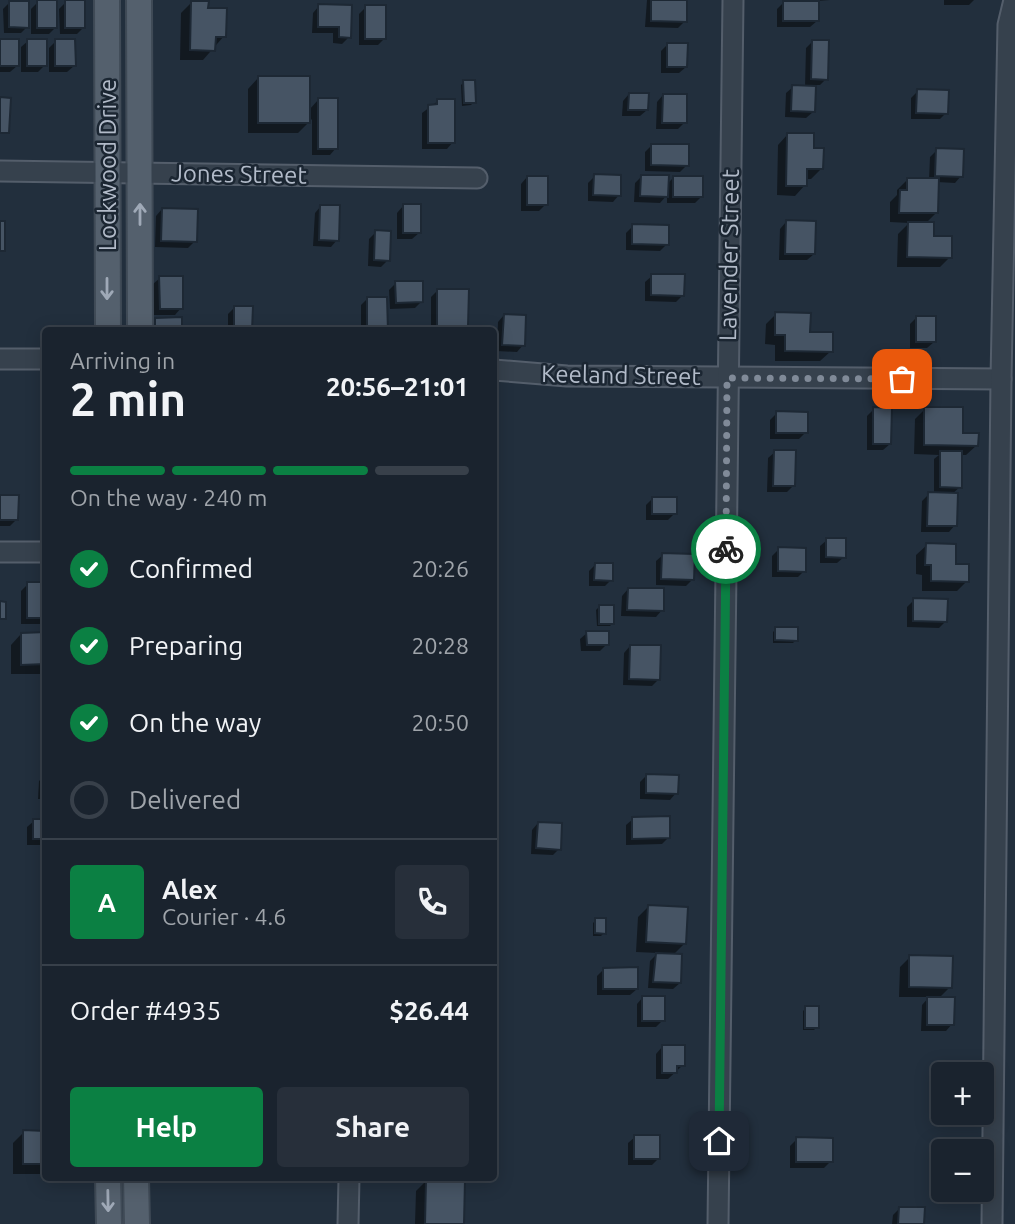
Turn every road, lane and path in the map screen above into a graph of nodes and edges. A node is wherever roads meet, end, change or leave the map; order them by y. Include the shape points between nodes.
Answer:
1 (107, 0) edge
2 (139, 0) edge
3 (733, 0) edge
4 (1014, 0) edge
5 (0, 171) edge
6 (106, 172) junction
7 (140, 172) junction
8 (477, 178) dead end
9 (107, 327) edge
10 (140, 327) edge
11 (0, 359) edge
12 (42, 359) edge
13 (497, 370) edge
14 (727, 378) junction
15 (1000, 379) junction
16 (0, 552) edge
17 (42, 552) edge
18 (108, 1181) edge
19 (136, 1181) edge
20 (349, 1181) edge
21 (109, 1224) edge
22 (137, 1224) edge
23 (348, 1224) edge
24 (718, 1224) edge
25 (992, 1224) edge

1 - 6 main road, Lockwood Drive
2 - 7 main road, Lockwood Drive
3 - 14 street, Lavender Street
4 - 15 street via 1008,25
5 - 6 street, Jones Street
6 - 7 street, Jones Street
6 -> 9 main road, Lockwood Drive
7 - 8 street, Jones Street
10 -> 7 main road, Lockwood Drive
11 - 12 street
13 - 14 street, Keeland Street
14 - 15 street, Keeland Street
14 - 24 street, Lavender Street
15 - 25 street
16 - 17 street
18 -> 21 main road
19 - 22 main road
20 - 23 street

